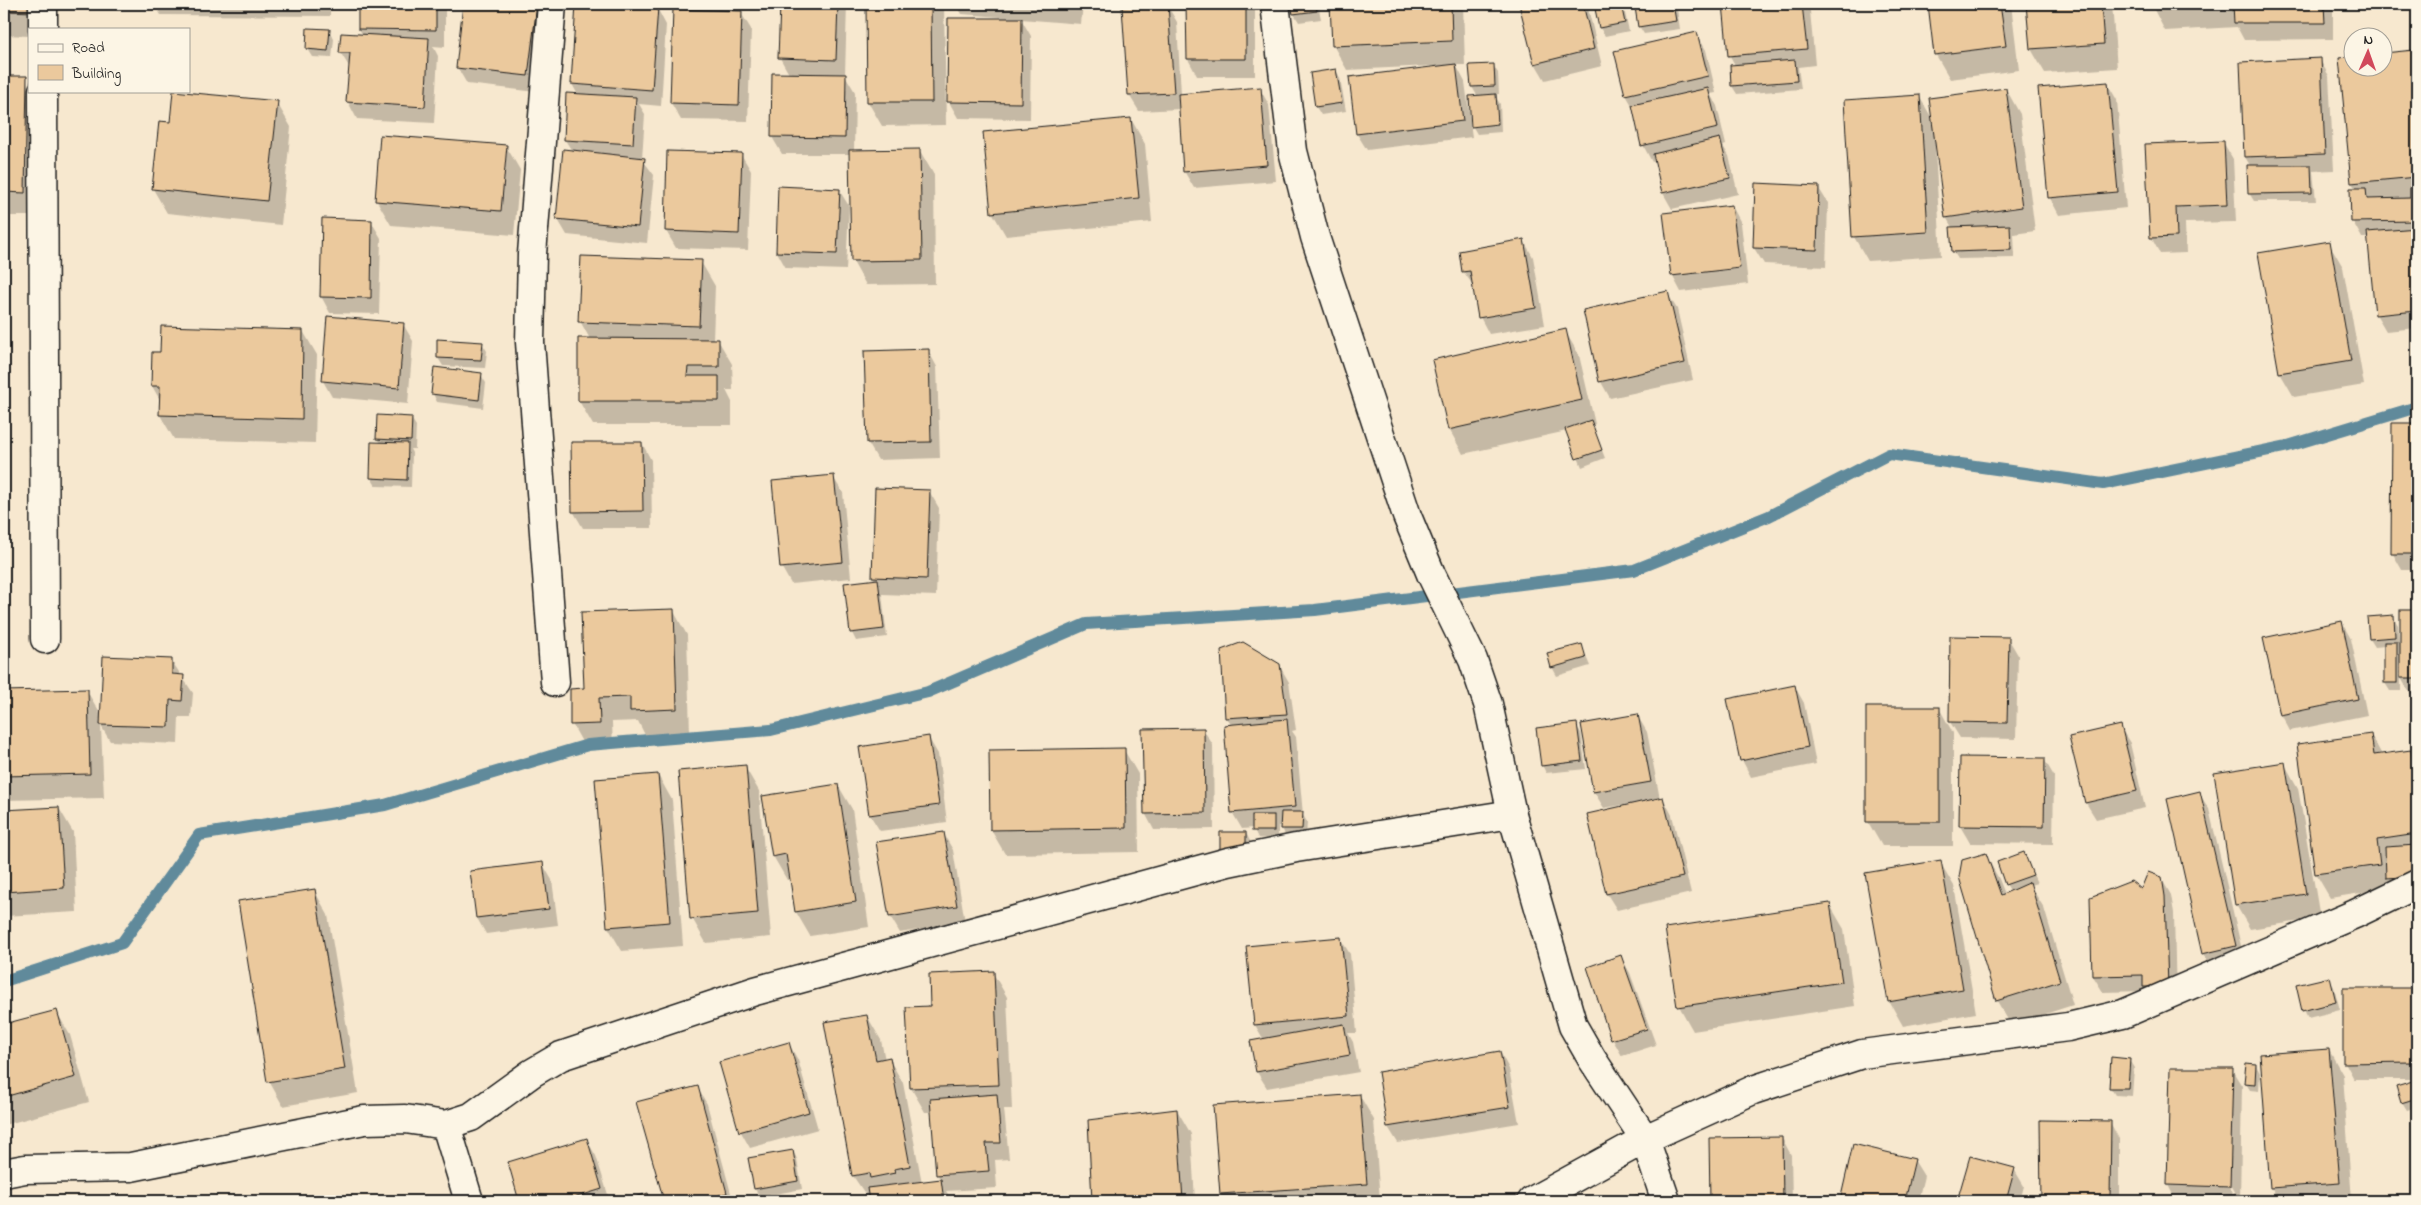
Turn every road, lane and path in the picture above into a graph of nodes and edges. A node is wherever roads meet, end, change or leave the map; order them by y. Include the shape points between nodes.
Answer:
1 (43, 4) edge
2 (552, 4) edge
3 (1275, 4) edge
4 (43, 28) edge
5 (43, 92) edge
6 (45, 639) dead end
7 (555, 682) dead end
8 (1512, 814) junction
9 (2417, 884) edge
10 (446, 1125) junction
11 (1645, 1139) junction
12 (4, 1173) edge
13 (469, 1201) edge
14 (1532, 1201) edge
15 (1666, 1201) edge

1 - 4 street
2 - 7 street via 532,254 530,342
3 - 8 street via 1293,151 1315,237 1407,516 1476,669 1488,704
5 - 6 street
8 - 10 street via 1228,862 755,991 561,1056 471,1116
8 - 11 street via 1573,1026
9 - 11 street via 2123,1014 2068,1027 1862,1054 1753,1090
10 - 12 street via 404,1119 364,1120 131,1167 25,1169
10 - 13 street
11 - 14 street
11 - 15 street

